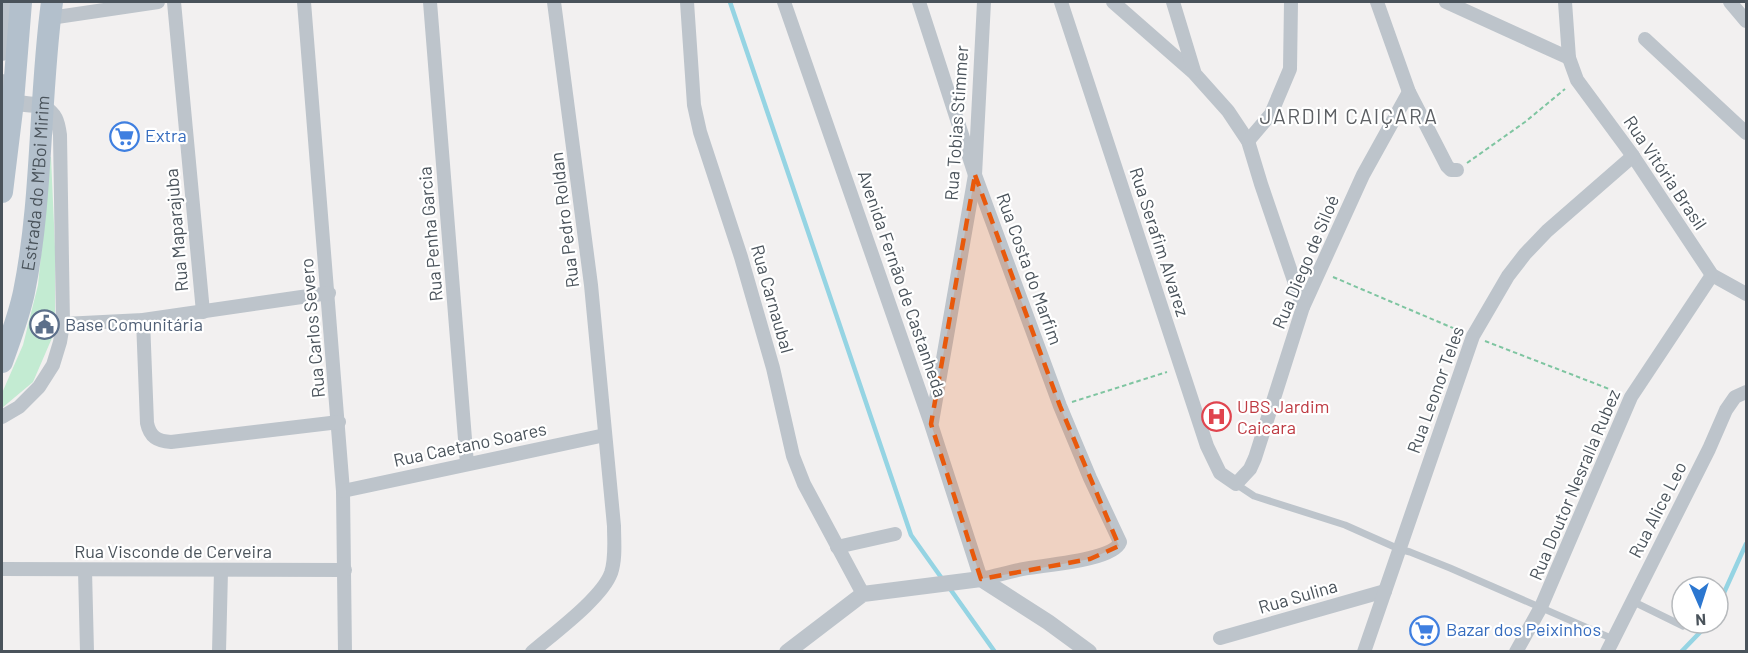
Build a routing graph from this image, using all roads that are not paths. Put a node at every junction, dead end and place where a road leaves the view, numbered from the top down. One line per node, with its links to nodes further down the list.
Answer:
1 (6, 2): 23 (street)
2 (21, 2): 28 (main road, Estrada do M'Boi Mirim)
3 (158, 2): 20 (street)
4 (174, 2): 40 (street, Rua Maparajuba)
5 (304, 2): 37 (street, Rua Carlos Severo)
6 (430, 2): 49 (street, Rua Penha Garcia)
7 (554, 2): 48 (street, Rua Pedro Roldan)
8 (687, 2): 53 (street, Rua Carnaubal)
9 (784, 2): 47 (street, Avenida Fernão de Castanheda)
10 (919, 2): 34 (street, Rua Costa do Marfim)
11 (984, 2): 34 (street, Rua Tobias Stimmer)
12 (1060, 2): 50 (street, Rua Serafim Alvarez)
13 (1113, 2): 25 (street)
14 (1173, 2): 25 (street)
15 (1291, 2): 31 (street)
16 (1377, 2): 27 (street)
17 (1446, 2): 24 (street)
18 (1566, 2): 24 (street, Rua Vitória Brasil)
19 (1730, 2): 21 (street)
20 (51, 10): 29 (main road, Estrada do M'Boi Mirim)
21 (1746, 21)
22 (1645, 39): 30 (street)
23 (2, 53)
24 (1569, 58): 32 (street, Rua Vitória Brasil)
25 (1194, 73): 31 (street)
26 (2, 82): 28 (street)
27 (1409, 92): 33 (street); 39 (street, Rua Diego de Siloé)
28 (13, 102): 29 (street); 35 (main road, Estrada do M'Boi Mirim)
29 (44, 106): 42 (street); 43 (main road, Estrada do M'Boi Mirim)
30 (1746, 133)
31 (1248, 141): 39 (street)
32 (1633, 156): 36 (street, Rua Vitória Brasil); 54 (street, Rua Leonor Teles)
33 (1457, 170)
34 (975, 175): 47 (street, Rua Tobias Stimmer); 59 (street, Rua Costa do Marfim)
35 (2, 192)
36 (1712, 275): 38 (street, Rua Vitória Brasil); 63 (street, Rua Doutor Nesralla Rubez)
37 (329, 293): 40 (street); 46 (street, Rua Carlos Severo)
38 (1746, 294)
39 (1303, 307): 50 (street, Rua Diego de Siloé)
40 (203, 312): 41 (street)
41 (143, 320): 42 (street); 46 (street)
42 (63, 324): 45 (street)
43 (2, 362)
44 (1746, 392): 62 (street, Rua Alice Leo)
45 (2, 417)
46 (339, 422): 51 (street, Rua Carlos Severo)
47 (932, 424): 59 (street, Avenida Fernão de Castanheda)
48 (605, 435): 49 (street, Rua Caetano Soares); 70 (street, Rua Pedro Roldan)
49 (468, 464): 51 (street, Rua Caetano Soares)
50 (1236, 484): 54 (lane)
51 (343, 492): 57 (street, Rua Carlos Severo)
52 (895, 534): 53 (street)
53 (837, 547): 61 (street, Rua Carnaubal)
54 (1399, 549): 60 (street, Rua Leonor Teles); 63 (lane)
55 (2, 569): 56 (street, Rua Visconde de Cerveira)
56 (85, 570): 58 (street, Rua Visconde de Cerveira); 67 (street)
57 (345, 570): 58 (street, Rua Visconde de Cerveira); 69 (street, Rua Carlos Severo)
58 (220, 571): 68 (street)
59 (981, 579): 61 (street); 72 (street)
60 (1385, 591): 65 (street, Rua Sulina); 73 (street, Rua Leonor Teles)
61 (863, 594): 71 (street)
62 (1632, 601): 64 (lane); 66 (street, Rua Alice Leo)
63 (1541, 607): 66 (lane); 74 (street, Rua Doutor Nesralla Rubez)
64 (1670, 620)
65 (1220, 638)
66 (1610, 645)
67 (87, 651)
68 (219, 651)
69 (345, 651)
70 (532, 651)
71 (787, 651)
72 (1089, 651)
73 (1364, 651)
74 (1516, 651)

